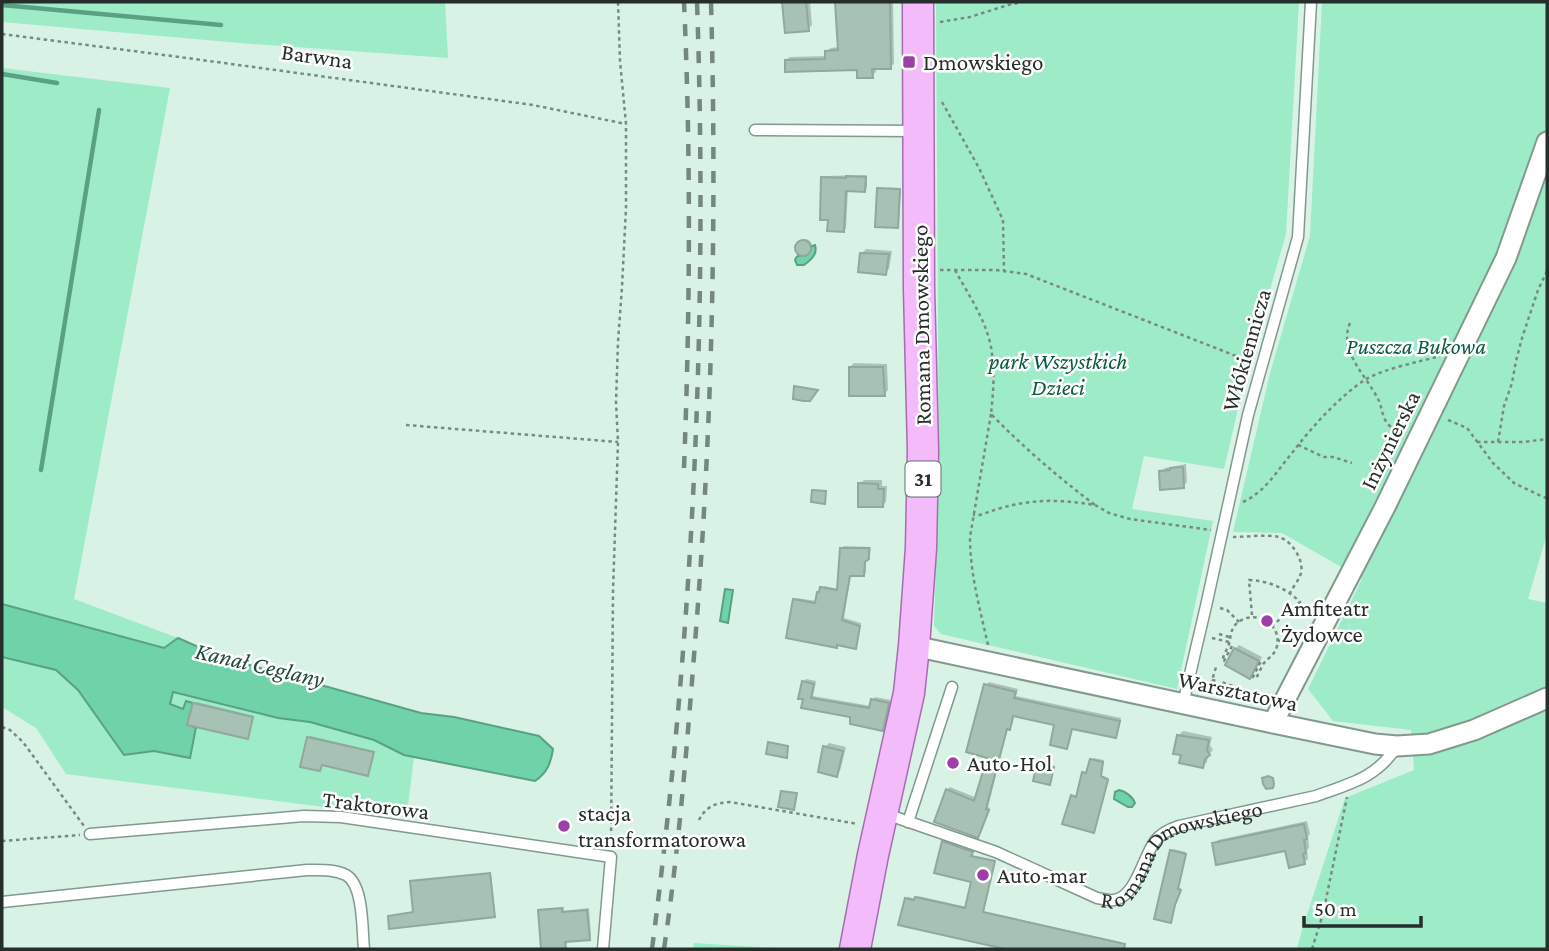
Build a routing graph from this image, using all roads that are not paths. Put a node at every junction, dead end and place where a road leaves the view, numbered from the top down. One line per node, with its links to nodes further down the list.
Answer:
1 (1311, 2): 9 (lane, Włókiennicza)
2 (924, 13): 4 (main road, Romana Dmowskiego / 31)
3 (755, 130): 4 (lane)
4 (919, 131): 6 (main road, Romana Dmowskiego / 31)
5 (1547, 142): 10 (street, Inżynierska)
6 (914, 646): 9 (street, Warsztatowa); 12 (main road, Romana Dmowskiego / 31)
7 (952, 687): 12 (lane)
8 (1547, 698): 11 (street, Warsztatowa)
9 (1183, 704): 10 (street, Warsztatowa)
10 (1273, 723): 11 (street, Warsztatowa)
11 (1397, 746): 12 (lane, Romana Dmowskiego)
12 (890, 821): 17 (main road, Romana Dmowskiego / 31)
13 (90, 834): 16 (lane, Traktorowa)
14 (2, 902): 15 (lane)
15 (364, 949)
16 (603, 949)
17 (855, 949)

